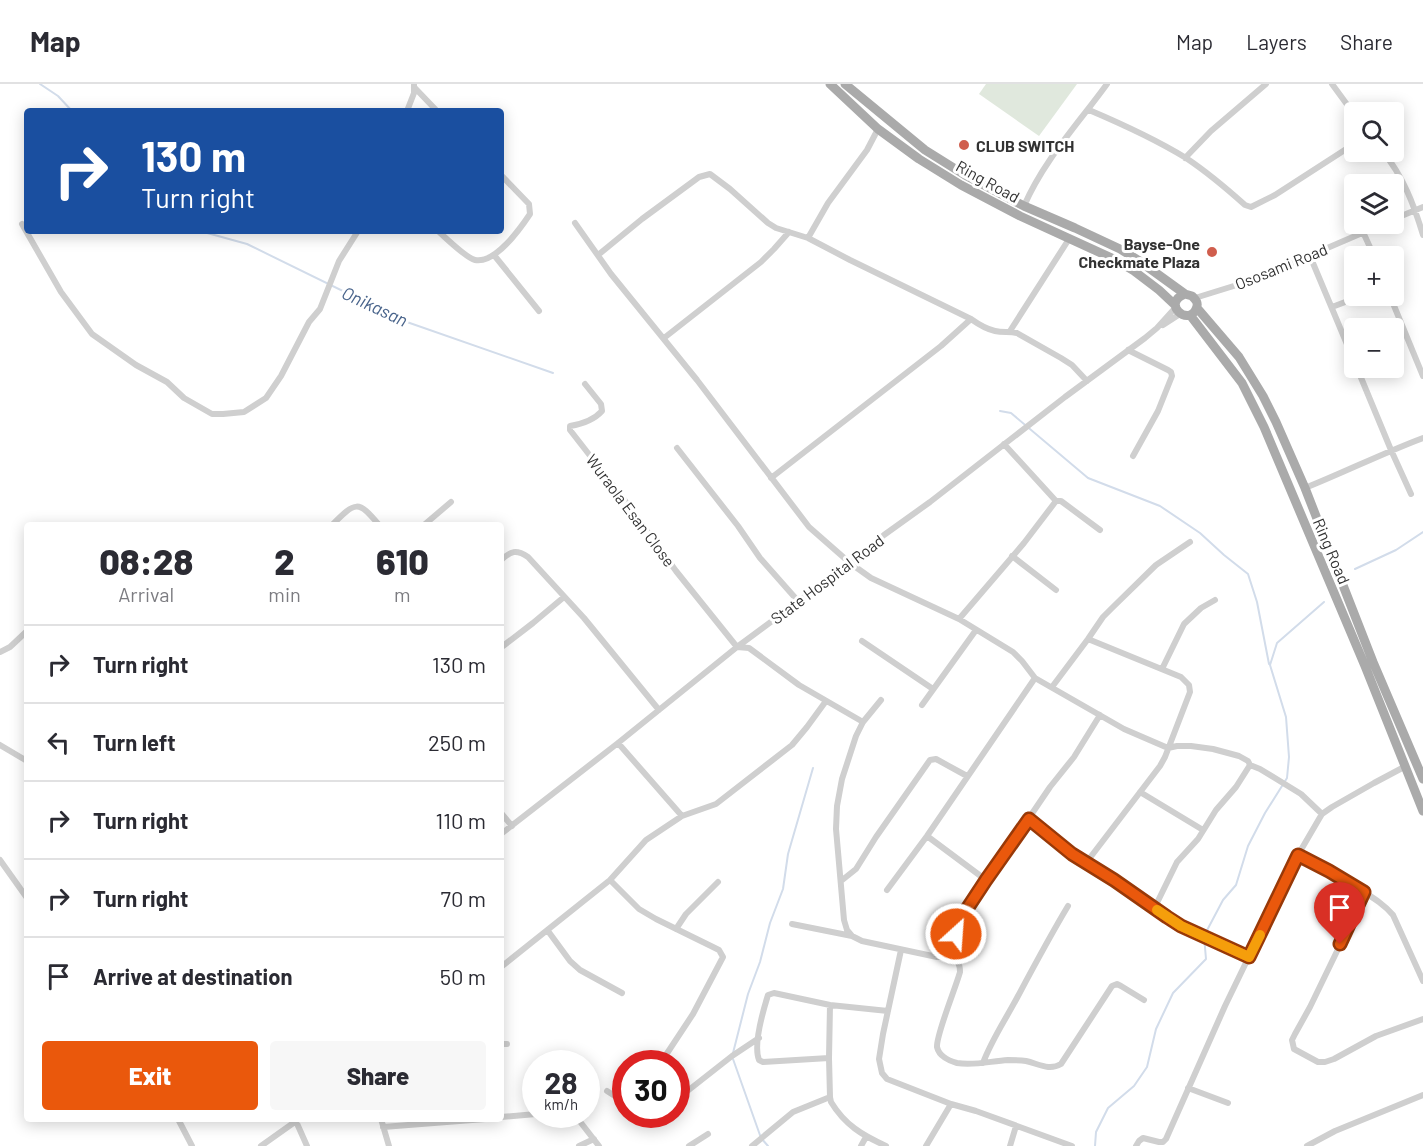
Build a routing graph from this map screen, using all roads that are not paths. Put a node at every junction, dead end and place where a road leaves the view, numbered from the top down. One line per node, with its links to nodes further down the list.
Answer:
1 (830, 84): 11 (main road, Ring Road)
2 (845, 84): 16 (main road, Ring Road)
3 (1107, 84): 10 (street)
4 (1266, 84): 13 (street)
5 (1332, 84): 7 (street)
6 (414, 86): 8 (street); 9 (street)
7 (1345, 102)
8 (407, 108)
9 (435, 108)
10 (1089, 110): 13 (street); 16 (street)
11 (878, 129): 29 (street); 30 (main road, Ring Road)
12 (1344, 150): 13 (street)
13 (1185, 158)
14 (1391, 162): 18 (street)
15 (504, 178): 31 (street)
16 (1024, 206): 34 (main road, Ring Road)
17 (1423, 207): 18 (street)
18 (1415, 210): 19 (street); 28 (street)
19 (1404, 215)
20 (575, 223): 32 (street)
21 (22, 224): 22 (street)
22 (24, 227)
23 (789, 232): 29 (street); 32 (street); 43 (street)
24 (28, 234): 25 (street)
25 (356, 234)
26 (442, 234): 31 (street)
27 (1357, 234): 33 (street, Ososami Road)
28 (1423, 235)
29 (808, 238): 40 (street)
30 (1069, 238): 37 (main road, Ring Road); 41 (street)
31 (494, 255): 39 (street)
32 (598, 255): 43 (street)
33 (1310, 256): 37 (street, Ososami Road); 38 (street)
34 (1185, 294): 37 (main road, Ring Road); 37 (main road)
35 (1344, 302): 38 (street)
36 (1394, 306): 45 (street)
37 (1187, 307): 44 (street, State Hospital Road); 55 (main road, Ring Road); 94 (main road, Ring Road)
38 (1332, 307): 42 (street)
39 (539, 311)
40 (971, 319): 41 (street); 54 (street)
41 (1010, 331): 47 (street)
42 (1344, 336)
43 (664, 338): 54 (street)
44 (1128, 350): 47 (street, State Hospital Road); 53 (street)
45 (1423, 376)
46 (1361, 378): 52 (street)
47 (1086, 381): 50 (street, State Hospital Road)
48 (585, 384): 77 (street, Wuraola Esan Close)
49 (1423, 438): 52 (street)
50 (1004, 444): 57 (street); 66 (street, State Hospital Road)
51 (677, 448): 70 (street)
52 (1391, 450): 55 (street); 56 (street)
53 (1133, 456)
54 (771, 478): 66 (street)
55 (1305, 488): 96 (main road, Ring Road)
56 (1411, 494)
57 (1056, 501): 62 (street); 64 (street)
58 (451, 502): 61 (street)
59 (335, 522): 60 (street)
60 (377, 522)
61 (428, 522)
62 (1100, 530)
63 (1190, 542): 74 (street)
64 (1012, 556): 67 (street); 71 (street)
65 (504, 558): 68 (street)
66 (850, 563): 70 (street, State Hospital Road); 71 (street)
67 (1056, 590)
68 (564, 597): 76 (street); 86 (street)
69 (1215, 600): 79 (street)
70 (798, 601): 77 (street, State Hospital Road)
71 (959, 619): 72 (street)
72 (976, 630): 80 (street); 82 (street)
73 (24, 633): 78 (street)
74 (1088, 639): 79 (street); 81 (street)
75 (862, 641): 82 (street)
76 (504, 645)
77 (737, 647): 84 (street); 86 (street, State Hospital Road)
78 (0, 652)
79 (1161, 669): 91 (street)
80 (1035, 678): 81 (street); 95 (street)
81 (1052, 687): 87 (street)
82 (933, 689): 85 (street)
83 (881, 700): 88 (street)
84 (826, 701): 88 (street); 100 (street)
85 (922, 705)
86 (659, 710): 89 (street, State Hospital Road)
87 (1100, 715): 91 (street); 102 (street)
88 (863, 722): 112 (street)
89 (618, 743): 100 (street); 103 (street, State Hospital Road)
90 (0, 745): 92 (street)
91 (1168, 748): 93 (street); 97 (street)
92 (24, 759)
93 (1251, 765): 99 (street); 104 (street)
94 (1406, 766): 98 (main road, Ring Road); 99 (street)
95 (967, 776): 106 (street); 112 (street)
96 (1423, 779)
97 (1140, 792): 104 (street); 109 (street)
98 (1423, 812)
99 (1322, 814): 107 (street)
100 (682, 816): 110 (street)
101 (504, 817): 103 (street)
102 (1029, 819): 109 (street); 111 (street)
103 (512, 826): 105 (street, State Hospital Road)
104 (1203, 830): 118 (street)
105 (504, 832)
106 (927, 836): 111 (street); 114 (street)
107 (1298, 855): 115 (street); 125 (street)
108 (0, 860): 116 (street)
109 (1086, 863): 118 (street)
110 (610, 880): 120 (street); 121 (street)
111 (986, 880): 124 (street)
112 (841, 881): 122 (street)
113 (718, 882): 120 (street)
114 (887, 890)
115 (1364, 892): 127 (street); 132 (street)
116 (24, 894)
117 (1068, 906): 136 (street)
118 (1154, 909): 125 (street)
119 (792, 924): 122 (street)
120 (676, 929): 134 (street)
121 (548, 931): 126 (street); 128 (street)
122 (852, 936): 123 (street)
123 (901, 950): 124 (street); 131 (street)
124 (949, 954): 136 (street)
125 (1249, 957): 137 (street)
126 (504, 965)
127 (1423, 981)
128 (622, 993)
129 (1144, 1000): 136 (street)
130 (830, 1005): 131 (street); 133 (street); 135 (street)
131 (888, 1011): 144 (street)
132 (1423, 1019)
133 (759, 1038): 135 (street); 138 (street)
134 (669, 1050)
135 (829, 1059): 142 (street)
136 (983, 1063)
137 (1188, 1088): 143 (street); 171 (street)
138 (690, 1089)
139 (607, 1091): 140 (street)
140 (612, 1094)
141 (1423, 1095): 172 (street)
142 (830, 1097): 156 (street); 165 (street)
143 (1228, 1103)
144 (951, 1104): 152 (street); 168 (street)
145 (522, 1115): 146 (street)
146 (504, 1117)
147 (180, 1122): 158 (street)
148 (293, 1122): 159 (street)
149 (298, 1122): 160 (street)
150 (382, 1122): 153 (street)
151 (447, 1122): 153 (street)
152 (1016, 1126): 169 (street); 170 (street)
153 (383, 1127): 161 (street)
154 (584, 1128): 157 (street)
155 (708, 1134): 164 (street)
156 (866, 1137): 166 (street); 167 (street)
157 (594, 1139): 162 (street); 163 (street)
158 (192, 1146)
159 (261, 1146)
160 (307, 1146)
161 (388, 1146)
162 (579, 1146)
163 (599, 1146)
164 (689, 1146)
165 (752, 1146)
166 (861, 1146)
167 (886, 1146)
168 (926, 1146)
169 (1010, 1146)
170 (1072, 1146)
171 (1136, 1146)
172 (1307, 1146)

